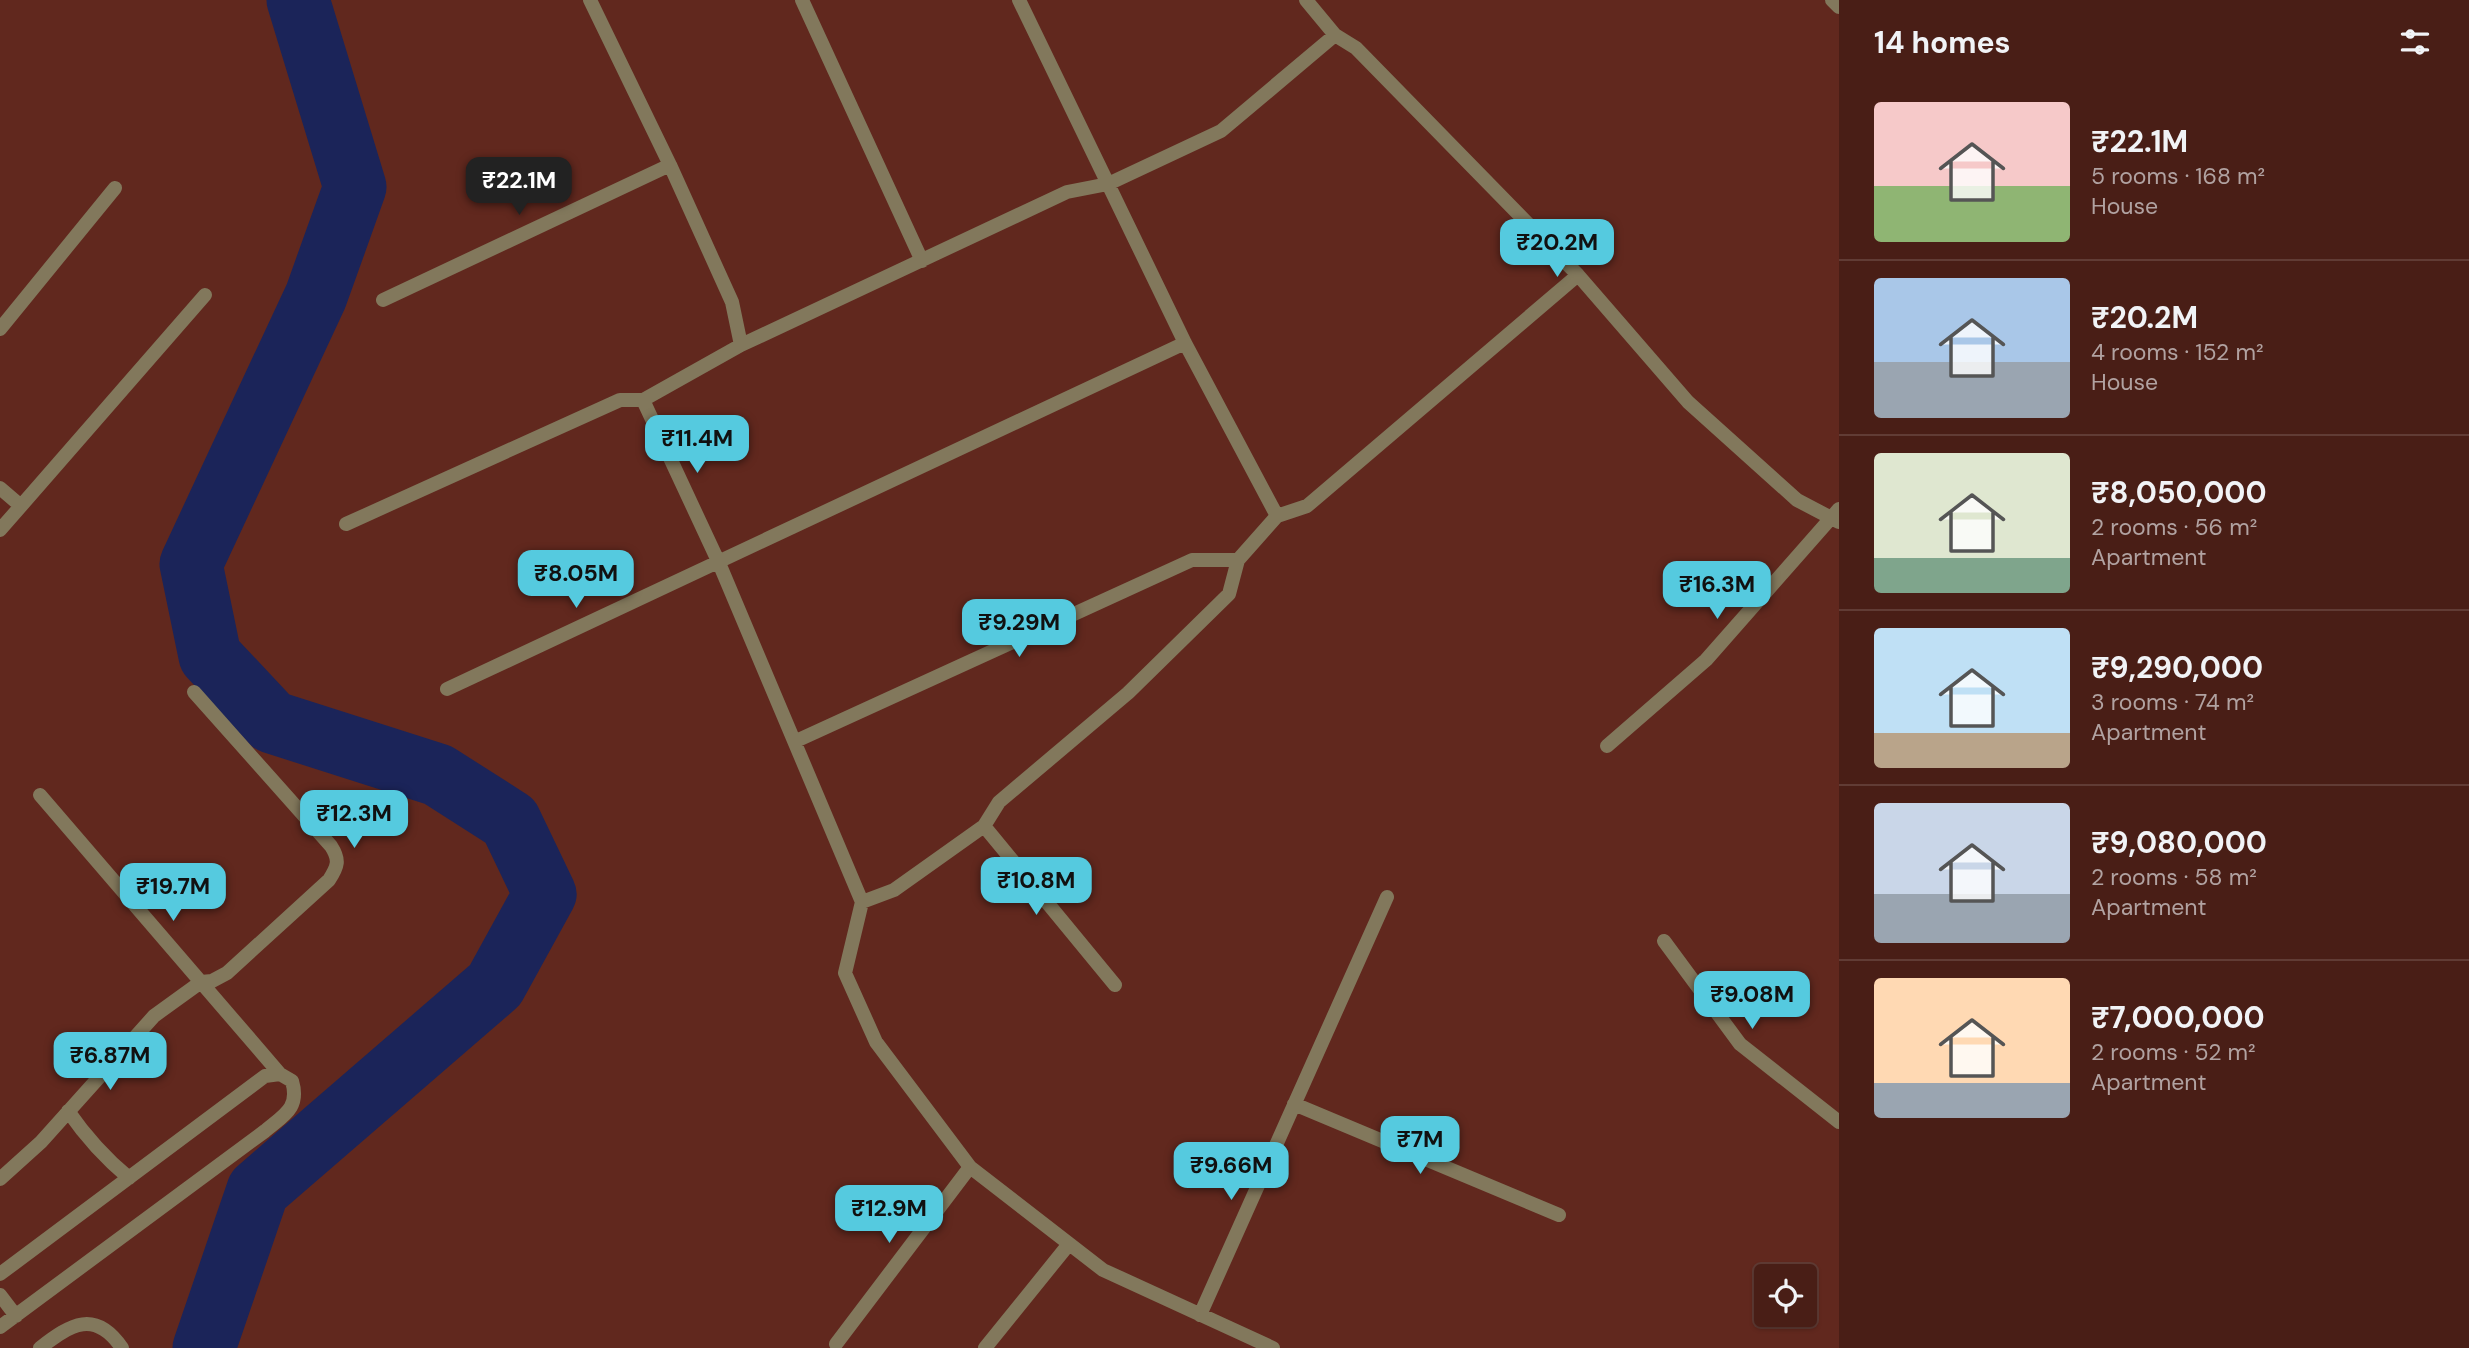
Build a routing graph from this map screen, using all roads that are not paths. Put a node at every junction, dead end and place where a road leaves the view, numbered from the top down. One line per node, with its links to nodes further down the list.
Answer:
1 (590, 0): 8 (street)
2 (802, 0): 11 (street)
3 (1019, 0): 9 (street)
4 (1306, 0): 7 (street)
5 (1832, 0): 6 (street)
6 (1839, 8)
7 (1335, 36): 9 (street); 12 (street)
8 (670, 165): 14 (street); 17 (street)
9 (1108, 184): 11 (street); 16 (street)
10 (115, 188): 15 (street)
11 (922, 261): 17 (street)
12 (1578, 275): 21 (street); 22 (street)
13 (205, 295): 20 (street)
14 (383, 300)
15 (0, 329)
16 (1185, 343): 21 (street); 26 (street)
17 (741, 345): 18 (street)
18 (643, 400): 23 (street); 26 (street)
19 (0, 488): 20 (street)
20 (21, 506): 24 (street)
21 (1277, 516): 25 (street)
22 (1836, 516): 30 (street)
23 (346, 524)
24 (0, 530)
25 (1238, 560): 29 (street); 32 (street)
26 (719, 564): 27 (street); 29 (street)
27 (447, 689)
28 (194, 692): 36 (street)
29 (796, 741): 34 (street)
30 (1607, 746)
31 (40, 795): 36 (street)
32 (985, 826): 34 (street); 37 (street)
33 (1387, 897): 39 (street)
34 (862, 902): 42 (street)
35 (1664, 941): 41 (street)
36 (201, 982): 38 (street); 40 (street)
37 (1115, 985)
38 (280, 1074): 43 (street); 50 (street)
39 (1294, 1104): 45 (street); 49 (street)
40 (68, 1111): 43 (street); 44 (street)
41 (1839, 1122)
42 (970, 1167): 46 (street); 52 (street)
43 (129, 1178): 47 (street)
44 (0, 1179)
45 (1559, 1215)
46 (1069, 1244): 49 (street); 55 (street)
47 (0, 1274)
48 (0, 1295): 50 (street)
49 (1200, 1315): 56 (street)
50 (16, 1316): 51 (street)
51 (0, 1327)
52 (836, 1344)
53 (40, 1348): 54 (street)
54 (122, 1348)
55 (985, 1348)
56 (1273, 1348)

